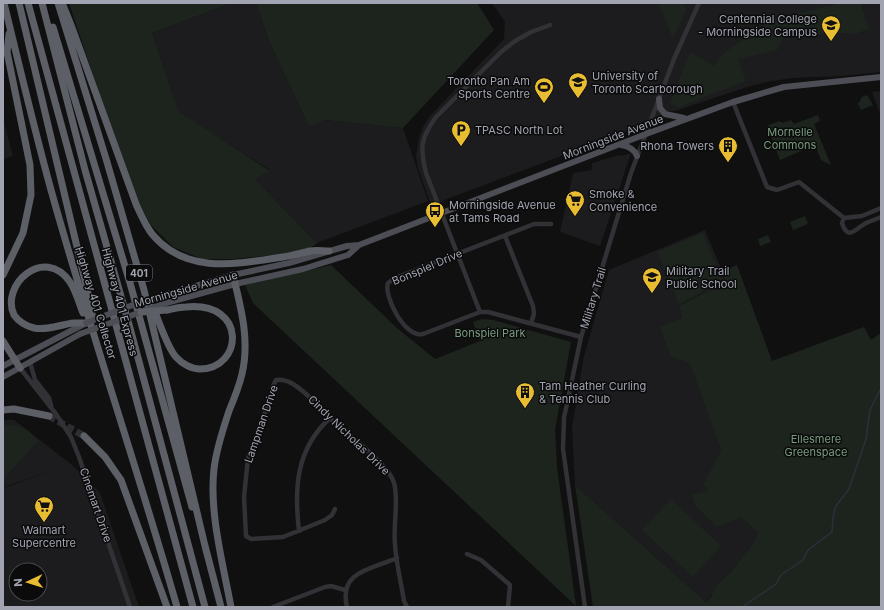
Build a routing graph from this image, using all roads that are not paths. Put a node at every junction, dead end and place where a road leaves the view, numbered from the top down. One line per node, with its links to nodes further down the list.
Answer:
1 (4, 3): 10 (highway, Highway 401 Collector)
2 (19, 3): 35 (highway)
3 (28, 3): 59 (highway, Highway 401 Express)
4 (42, 3): 60 (highway, Highway 401 Express / 401)
5 (46, 3): 52 (highway)
6 (58, 3): 30 (highway, 401)
7 (62, 3): 25 (highway)
8 (699, 3): 12 (street, Military Trail)
9 (550, 25): 19 (street)
10 (10, 28): 27 (highway); 35 (highway, Highway 401 Collector)
11 (881, 77): 13 (main road, Morningside Avenue)
12 (659, 100): 14 (main road); 15 (street, Military Trail)
13 (733, 102): 14 (main road, Morningside Avenue); 21 (street)
14 (688, 118): 15 (main road, Morningside Avenue)
15 (646, 134): 16 (main road, Morningside Avenue); 17 (street, Military Trail)
16 (621, 145): 17 (main road); 19 (main road, Morningside Avenue)
17 (637, 156): 37 (street, Military Trail)
18 (881, 208): 21 (street)
19 (442, 214): 24 (main road, Morningside Avenue); 26 (street)
20 (881, 217): 21 (street)
21 (844, 218)
22 (552, 224): 23 (street, Bonspiel Drive)
23 (505, 236): 26 (street, Bonspiel Drive); 34 (street)
24 (359, 245): 25 (main road, Morningside Avenue); 29 (main road, Morningside Avenue)
25 (329, 251): 28 (main road, Morningside Avenue)
26 (458, 254): 33 (street); 33 (street, Bonspiel Drive)
27 (3, 275)
28 (233, 275): 29 (highway); 35 (main road, Morningside Avenue, bridge)
29 (235, 284): 31 (main road, Morningside Avenue); 62 (highway)
30 (144, 290): 31 (highway); 52 (highway, 401)
31 (166, 307): 32 (highway, bridge)
32 (141, 312): 40 (main road, Morningside Avenue, bridge)
33 (480, 312): 34 (street, Bonspiel Drive)
34 (531, 323): 37 (street, Bonspiel Drive)
35 (89, 324): 36 (highway); 36 (highway); 58 (highway, Highway 401 Collector)
36 (76, 325): 39 (main road)
37 (581, 338): 67 (street, Military Trail)
38 (3, 341): 39 (highway)
39 (15, 359): 41 (main road); 42 (highway)
40 (30, 362): 42 (main road, Morningside Avenue); 45 (street, Cinemart Drive)
41 (3, 366)
42 (20, 368): 43 (main road, Morningside Avenue); 45 (street, Cinemart Drive)
43 (3, 377)
44 (276, 380): 48 (street, Cindy Nicholas Drive); 51 (street, Lampman Drive)
45 (51, 407): 56 (street, Cinemart Drive)
46 (3, 410): 47 (highway)
47 (49, 416)
48 (330, 418): 51 (street); 54 (street, Cindy Nicholas Drive)
49 (84, 436): 57 (highway)
50 (335, 509): 51 (street, Lampman Drive)
51 (299, 531)
52 (206, 546): 61 (highway, 401)
53 (468, 554): 66 (street)
54 (397, 558): 55 (street); 65 (street, Cindy Nicholas Drive)
55 (345, 590): 63 (street); 64 (street)
56 (130, 607)
57 (167, 607)
58 (177, 607)
59 (193, 607)
60 (205, 607)
61 (221, 607)
62 (231, 607)
63 (273, 607)
64 (347, 607)
65 (407, 607)
66 (508, 607)
67 (585, 607)

